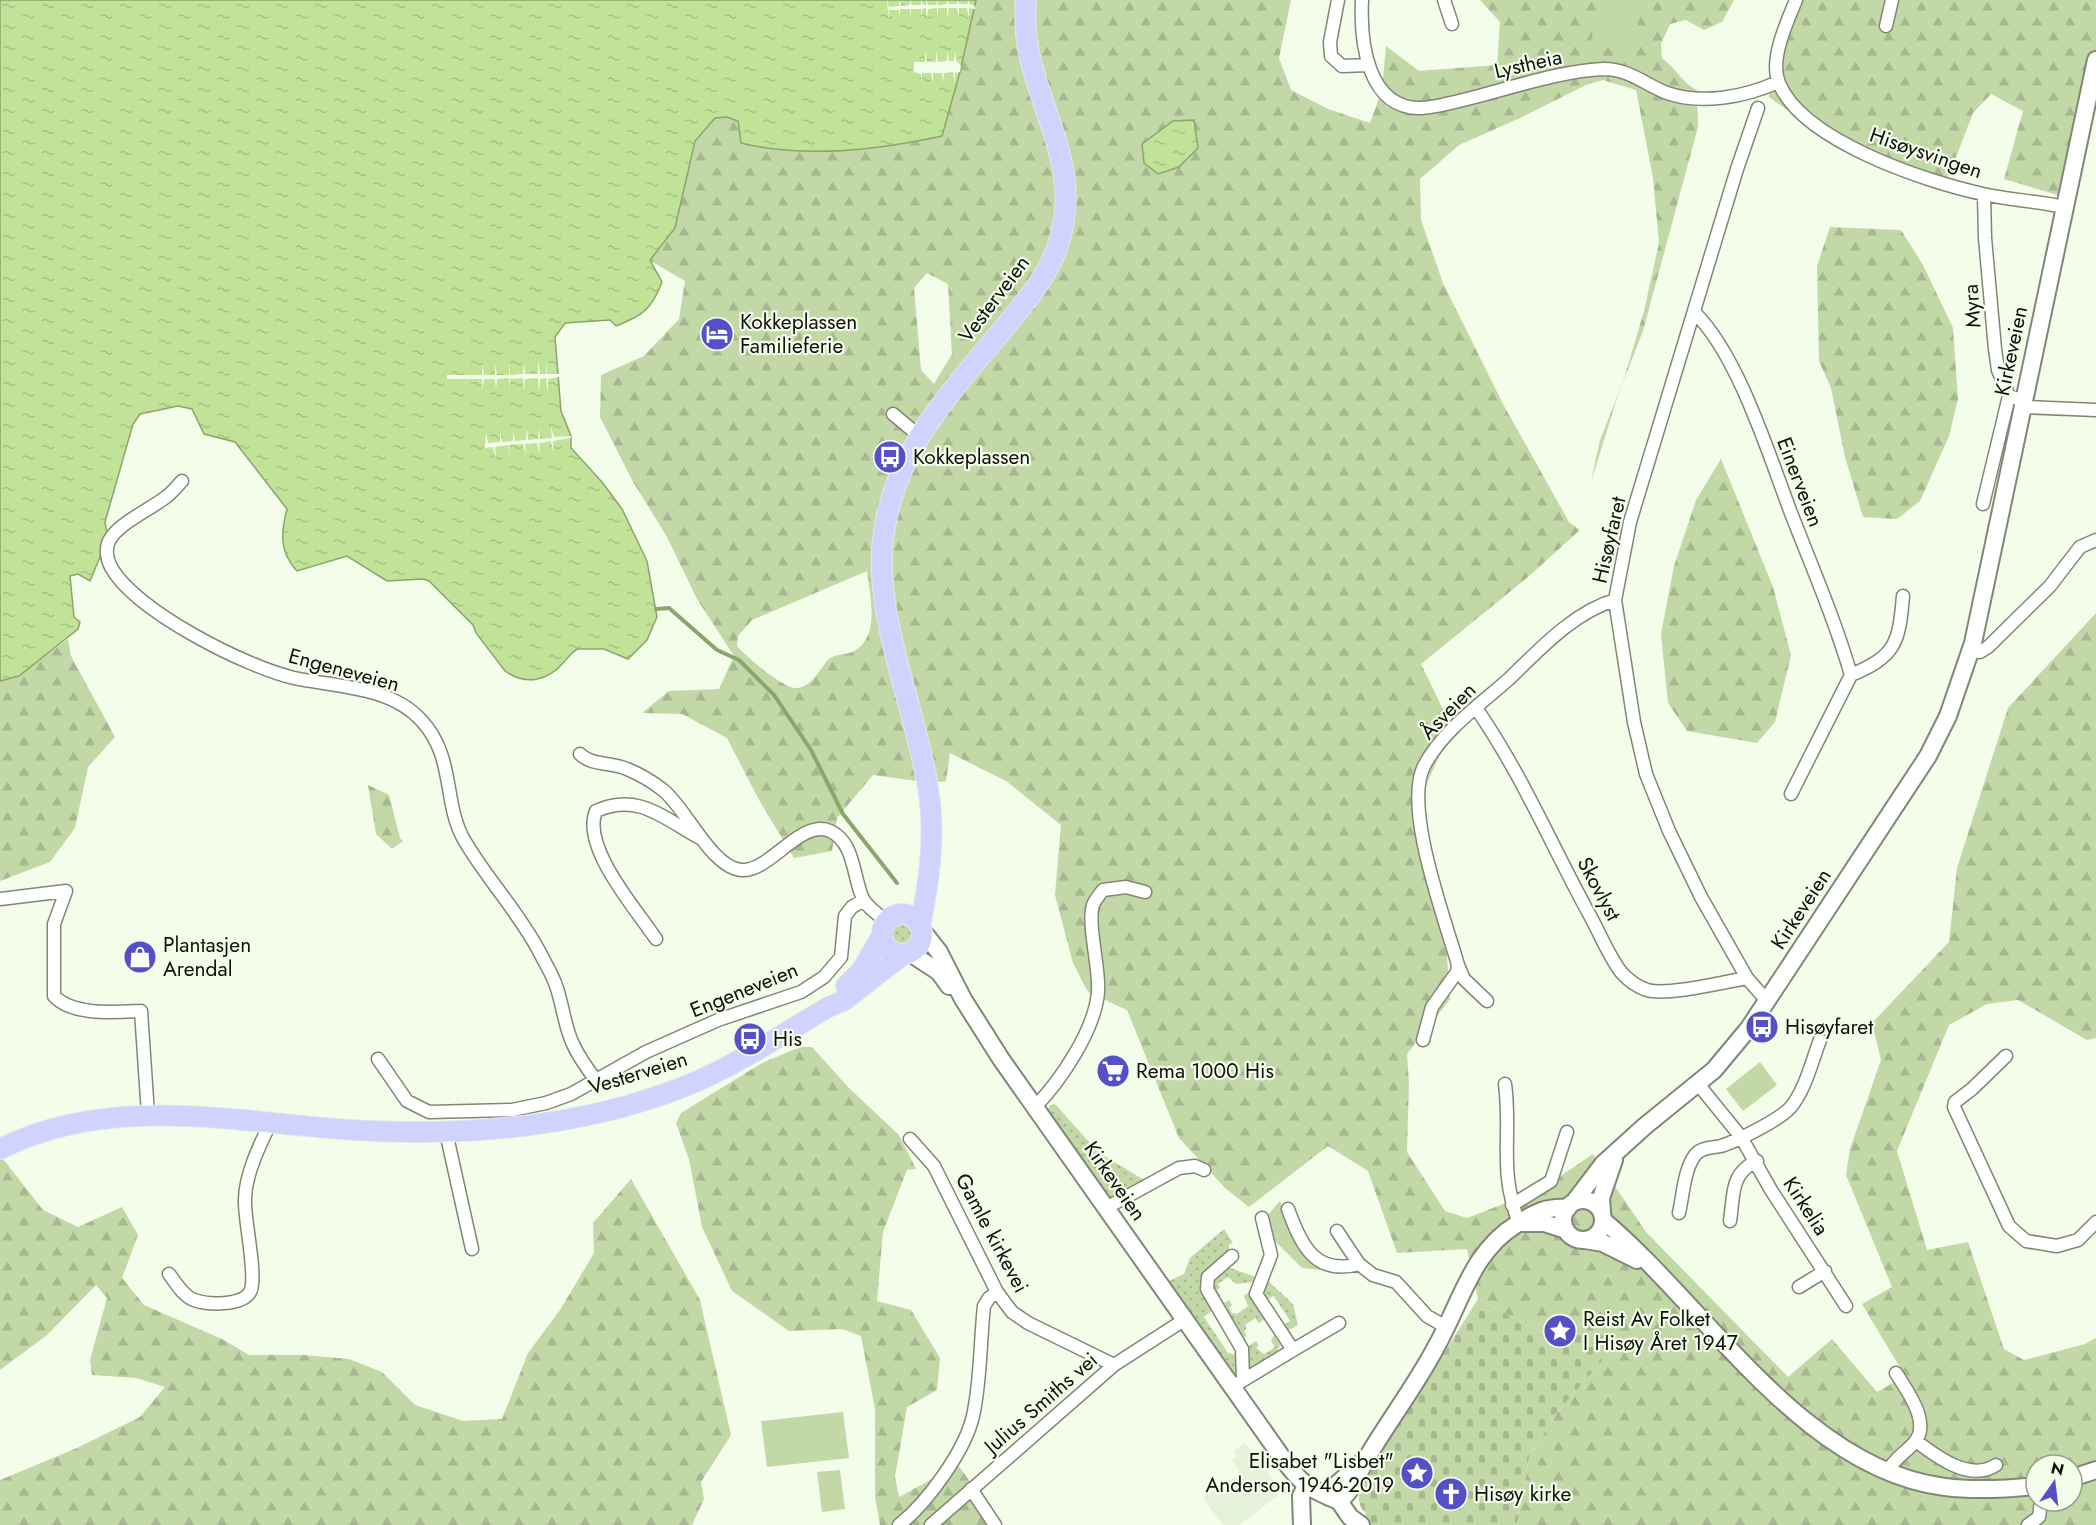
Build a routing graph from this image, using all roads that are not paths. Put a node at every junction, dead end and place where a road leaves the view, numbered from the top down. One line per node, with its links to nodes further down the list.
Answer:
1 (1026, 0): 19 (main road, Vesterveien)
2 (1338, 0): 10 (street)
3 (1362, 0): 10 (street, Lystheia)
4 (1444, 0): 7 (street)
5 (1796, 0): 11 (street)
6 (1892, 0): 8 (street)
7 (1452, 24)
8 (1886, 26)
9 (2096, 60): 14 (main road, Kirkeveien)
10 (1369, 65): 11 (street, Lystheia)
11 (1778, 82): 13 (street, Hisøysvingen)
12 (1758, 108): 15 (street, Hisøyfaret)
13 (1984, 195): 14 (street, Hisøysvingen); 16 (street, Myra)
14 (2064, 207): 16 (main road, Kirkeveien)
15 (1695, 313): 24 (street, Hisøyfaret); 26 (street, Einerveien)
16 (2019, 401): 17 (street); 21 (street); 25 (main road, Kirkeveien)
17 (2096, 410)
18 (893, 414): 19 (street)
19 (918, 435): 31 (main road, Vesterveien)
20 (182, 481): 49 (street, Engeneveien)
21 (1983, 504)
22 (2093, 541): 25 (street)
23 (1903, 596): 26 (street)
24 (1615, 600): 27 (street, Åsveien); 40 (street, Hisøyfaret)
25 (1971, 651): 43 (main road, Kirkeveien)
26 (1851, 675): 29 (street)
27 (1476, 708): 39 (street, Åsveien); 40 (street, Skovlyst)
28 (580, 754): 30 (street)
29 (1791, 794)
30 (706, 842): 34 (street); 37 (street)
31 (927, 872): 35 (main road, Vesterveien); 36 (main road, Vesterveien)
32 (1145, 892): 52 (street)
33 (0, 899): 53 (street)
34 (864, 900): 35 (street); 49 (street, Engeneveien)
35 (887, 924): 36 (main road); 38 (main road); 44 (main road, Vesterveien)
36 (921, 928): 38 (main road); 41 (main road, Kirkeveien)
37 (656, 939)
38 (906, 954): 41 (main road, Kirkeveien); 44 (main road, Vesterveien)
39 (1458, 965): 42 (street, Åsveien); 45 (street)
40 (1747, 978): 43 (street, Hisøyfaret)
41 (963, 999): 52 (main road, Kirkeveien)
42 (1487, 1001)
43 (1767, 1001): 51 (main road, Kirkeveien)
44 (826, 1008): 55 (main road, Vesterveien)
45 (1423, 1040)
46 (1820, 1040): 57 (street)
47 (2006, 1056): 71 (street)
48 (378, 1059): 49 (street, Engeneveien)
49 (595, 1079)
50 (1505, 1084): 63 (street)
51 (1698, 1084): 57 (street, Kirkelia); 60 (main road, Kirkeveien)
52 (1035, 1107): 65 (main road, Kirkeveien)
53 (148, 1114): 54 (main road, Vesterveien); 59 (main road, Vesterveien)
54 (271, 1122): 55 (main road, Vesterveien); 80 (street)
55 (446, 1132): 76 (street)
56 (1567, 1132): 63 (street)
57 (1741, 1137): 61 (street, Kirkelia); 67 (street)
58 (910, 1139): 83 (street, Gamle kirkevei)
59 (0, 1149)
60 (1616, 1153): 64 (main road, Kirkeveien); 68 (main road, Kirkeveien)
61 (1757, 1161): 70 (street); 79 (street, Kirkelia)
62 (1204, 1170): 65 (street)
63 (1512, 1205): 72 (street)
64 (1571, 1205): 68 (main road); 72 (main road); 73 (main road)
65 (1106, 1208): 85 (main road, Kirkeveien)
66 (1288, 1209): 78 (street)
67 (1679, 1213)
68 (1603, 1216): 75 (main road); 81 (main road)
69 (1262, 1218): 88 (street)
70 (1730, 1221)
71 (2096, 1222)
72 (1519, 1223): 73 (main road); 87 (main road)
73 (1566, 1230): 75 (main road)
74 (1337, 1231): 78 (street)
75 (1585, 1240): 81 (main road)
76 (472, 1249)
77 (1232, 1256): 91 (street)
78 (1359, 1264): 87 (street)
79 (1825, 1271): 82 (street); 84 (street, Kirkelia)
80 (169, 1274)
81 (1665, 1279): 94 (main road)
82 (1799, 1287)
83 (997, 1292): 89 (street, Gamle kirkevei); 100 (street)
84 (1846, 1306)
85 (1184, 1320): 89 (street, Julius Smiths vei); 91 (main road, Kirkeveien)
86 (1339, 1323): 88 (street)
87 (1446, 1327): 98 (main road)
88 (1293, 1350): 91 (street)
89 (1114, 1365): 97 (street, Julius Smiths vei)
90 (1896, 1373): 92 (street)
91 (1238, 1383): 95 (main road, Kirkeveien)
92 (1916, 1441): 93 (street); 94 (street)
93 (1996, 1465)
94 (1888, 1471): 96 (main road)
95 (1306, 1486): 98 (main road, Kirkeveien); 103 (main road)
96 (2024, 1487)
97 (971, 1489): 101 (street, Julius Smiths vei); 102 (street)
98 (1334, 1499): 104 (main road)
99 (2040, 1513): 105 (street)
100 (899, 1525)
101 (931, 1525)
102 (995, 1525)
103 (1302, 1525)
104 (1361, 1525)
105 (2028, 1525)

